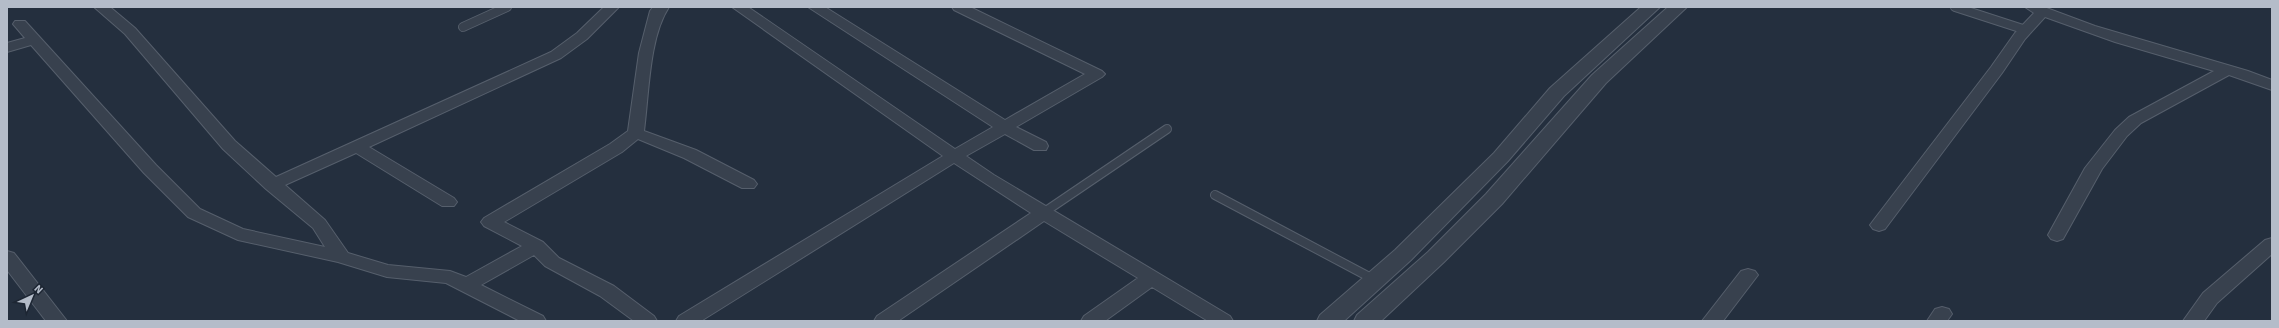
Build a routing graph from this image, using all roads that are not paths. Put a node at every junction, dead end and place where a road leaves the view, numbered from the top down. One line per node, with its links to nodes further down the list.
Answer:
1 (101, 7): 28 (street)
2 (507, 7): 13 (lane)
3 (612, 7): 24 (street)
4 (662, 7): 23 (street)
5 (739, 7): 26 (street)
6 (816, 7): 21 (street)
7 (959, 7): 21 (street)
8 (1651, 7): 17 (street)
9 (1678, 7): 18 (street)
10 (1955, 7): 14 (lane)
11 (2037, 9): 14 (street); 19 (street)
12 (20, 24): 15 (street)
13 (463, 27)
14 (2026, 30): 32 (street)
15 (34, 40): 16 (street); 37 (street)
16 (7, 48)
17 (1603, 49): 18 (street); 40 (street)
18 (1624, 56): 50 (street)
19 (2227, 70): 20 (street); 33 (street)
20 (2272, 86)
21 (1006, 128): 25 (street); 26 (street)
22 (1167, 129): 31 (lane)
23 (636, 133): 27 (street); 35 (street)
24 (356, 146): 28 (street); 30 (street)
25 (1040, 146)
26 (954, 156): 31 (street); 45 (street)
27 (748, 184)
28 (272, 185): 37 (street)
29 (1215, 195): 40 (lane)
30 (448, 202)
31 (1043, 213): 39 (street); 46 (street)
32 (1879, 225)
33 (2057, 235)
34 (2272, 244): 52 (street)
35 (536, 246): 41 (street); 44 (street)
36 (7, 257): 42 (street)
37 (340, 257): 41 (street)
38 (1748, 275): 51 (street)
39 (1152, 277): 47 (street); 48 (street)
40 (1375, 280): 49 (street)
41 (466, 285): 43 (street)
42 (57, 321)
43 (536, 321)
44 (647, 321)
45 (686, 321)
46 (884, 321)
47 (1090, 321)
48 (1223, 321)
49 (1328, 321)
50 (1366, 321)
51 (1712, 321)
52 (2193, 321)

